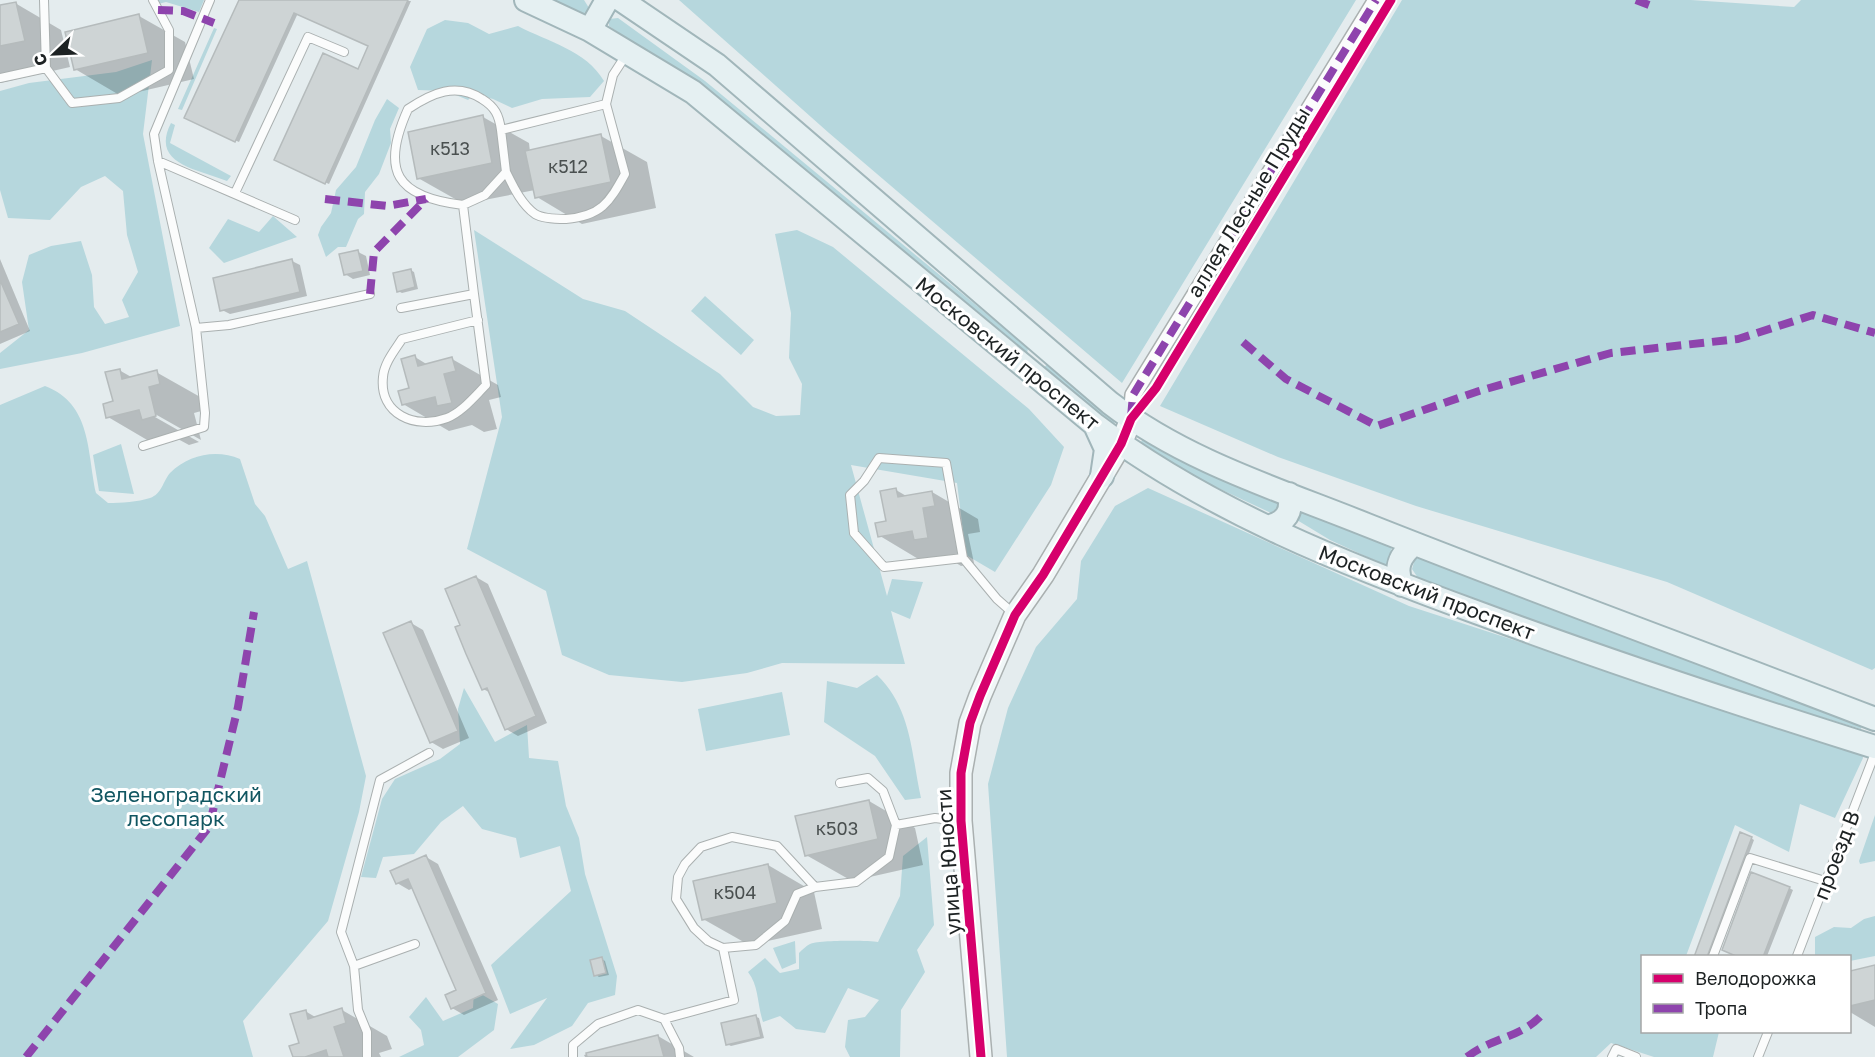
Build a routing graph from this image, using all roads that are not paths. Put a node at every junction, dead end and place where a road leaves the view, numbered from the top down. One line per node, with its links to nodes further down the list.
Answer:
1 (44, 0): 11 (lane)
2 (153, 0): 11 (lane)
3 (210, 0): 15 (lane)
4 (526, 0): 8 (main road, Московский проспект)
5 (607, 0): 8 (main road)
6 (621, 0): 25 (main road, Московский проспект)
7 (1376, 0): 27 (street, аллея Лесные Пруды)
8 (590, 30): 9 (main road, Московский проспект)
9 (628, 51): 13 (lane); 26 (main road, Московский проспект)
10 (344, 52): 17 (lane)
11 (46, 68): 12 (lane)
12 (0, 78)
13 (606, 104): 14 (lane); 16 (lane)
14 (501, 130): 16 (lane); 18 (lane)
15 (158, 161): 17 (lane); 24 (lane)
16 (506, 172): 18 (lane)
17 (235, 193): 19 (lane)
18 (463, 205): 21 (lane)
19 (295, 220)
20 (370, 294): 24 (lane)
21 (474, 294): 22 (lane); 23 (lane)
22 (401, 308)
23 (478, 320): 23 (lane)
24 (195, 328): 30 (lane)
25 (1045, 348): 26 (main road); 27 (main road, Московский проспект)
26 (1027, 369): 28 (main road, Московский проспект)
27 (1131, 419): 29 (street, улица Юности); 33 (main road, Московский проспект)
28 (1094, 424): 29 (main road, Московский проспект); 32 (main road)
29 (1121, 444): 31 (main road, Московский проспект); 32 (street, улица Юности)
30 (143, 446)
31 (1150, 463): 32 (street); 34 (main road, Московский проспект)
32 (1102, 476): 38 (street, улица Юности)
33 (1289, 494): 34 (main road); 35 (main road, Московский проспект)
34 (1268, 527): 37 (main road, Московский проспект)
35 (1414, 544): 37 (main road); 39 (main road, Московский проспект)
36 (963, 558): 36 (lane); 38 (lane)
37 (1402, 585): 40 (main road, Московский проспект)
38 (1015, 615): 44 (street, улица Юности)
39 (1875, 719)
40 (1875, 747)
41 (429, 753): 52 (lane)
42 (1875, 753): 46 (lane, проезд B)
43 (840, 783): 45 (lane)
44 (961, 821): 45 (lane); 58 (street, улица Юности)
45 (896, 825): 47 (lane)
46 (1825, 881): 50 (lane); 51 (lane, проезд B)
47 (815, 887): 49 (lane); 49 (lane)
48 (415, 944): 52 (lane)
49 (723, 948): 53 (lane)
50 (1714, 955)
51 (1798, 955)
52 (354, 966): 55 (lane)
53 (664, 1019): 56 (lane); 57 (lane)
54 (1768, 1033): 61 (lane)
55 (367, 1057)
56 (573, 1057)
57 (680, 1057)
58 (981, 1057)
59 (1612, 1057): 60 (lane)
60 (1636, 1057)
61 (1758, 1057)

